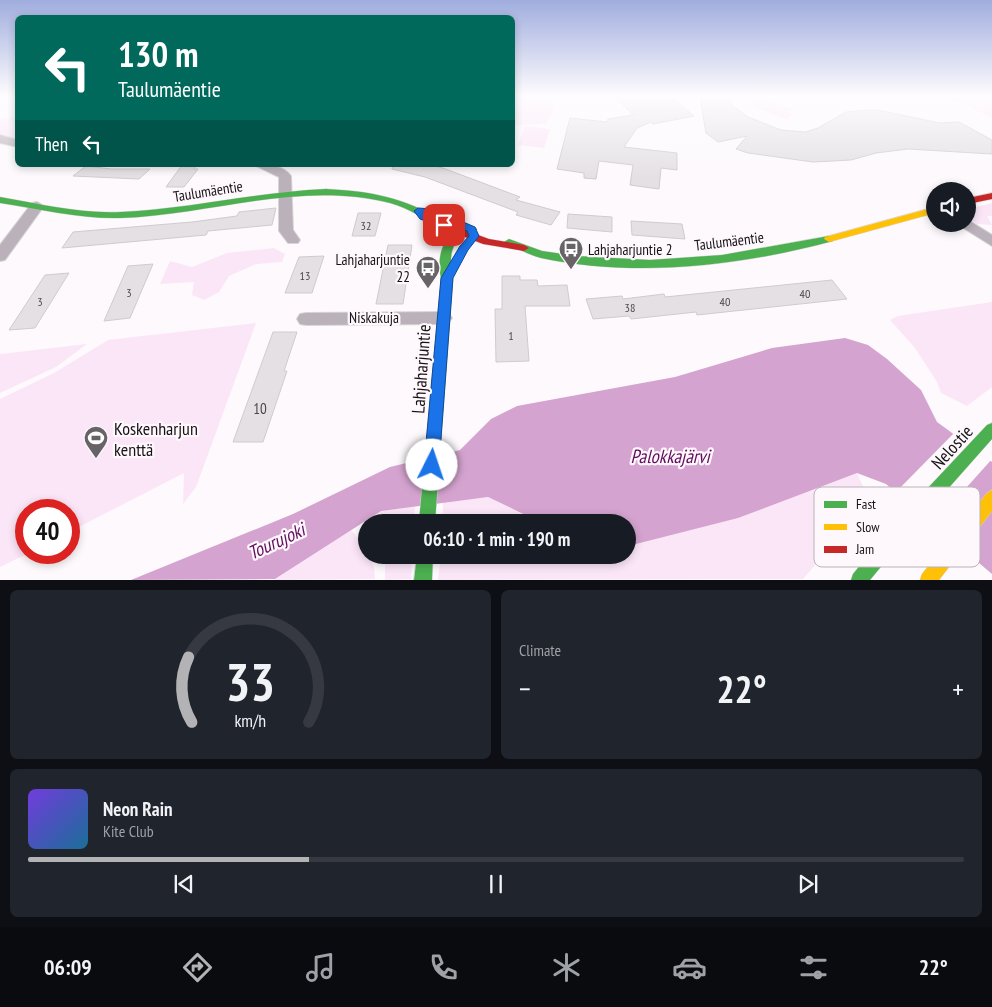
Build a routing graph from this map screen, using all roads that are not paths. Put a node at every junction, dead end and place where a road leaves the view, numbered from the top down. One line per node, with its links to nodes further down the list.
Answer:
1 (0, 139): 2 (street)
2 (15, 143)
3 (266, 167): 4 (street)
4 (285, 194): 8 (main road, Taulumäentie); 9 (main road, Taulumäentie); 14 (street)
5 (992, 196): 6 (main road)
6 (976, 199)
7 (0, 200): 8 (main road, Taulumäentie)
8 (37, 206): 17 (street)
9 (418, 211): 11 (main road, Taulumäentie); 13 (main road, Taulumäentie)
10 (926, 213): 13 (main road, Taulumäentie)
11 (459, 231): 13 (main road, Taulumäentie); 19 (main road, Lahjaharjuntie)
12 (976, 231): 15 (street)
13 (473, 233): 16 (main road)
14 (294, 240)
15 (992, 241)
16 (464, 248)
17 (0, 256)
18 (457, 260): 19 (main road, Lahjaharjuntie)
19 (447, 278): 20 (main road, Lahjaharjuntie)
20 (443, 318): 21 (street, Niskakuja); 26 (main road, Lahjaharjuntie)
21 (306, 319)
22 (991, 430): 23 (main road, Nelostie)
23 (939, 487)
24 (992, 498): 25 (main road)
25 (980, 513)
26 (428, 514)
27 (424, 564): 30 (main road)
28 (870, 567): 31 (main road, Nelostie)
29 (937, 567): 32 (main road)
30 (423, 580)
31 (859, 580)
32 (928, 580)

